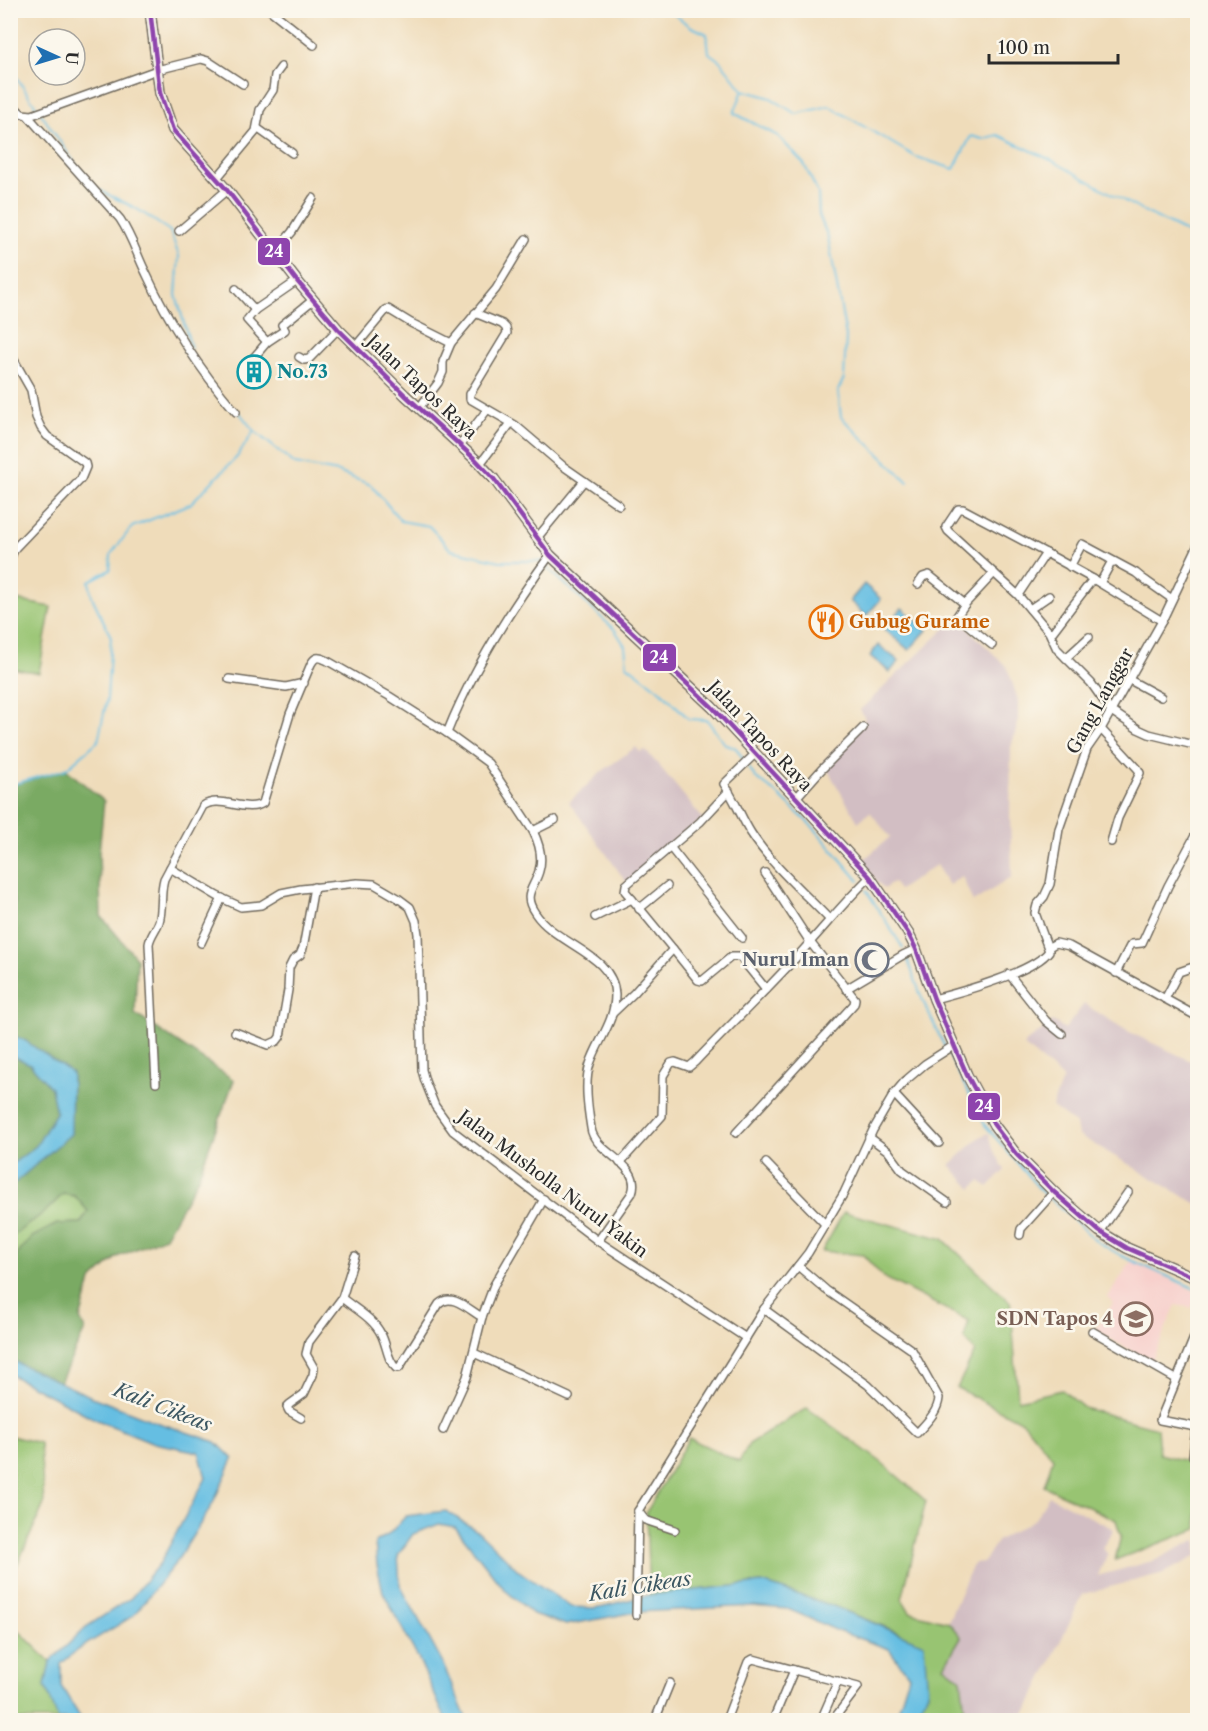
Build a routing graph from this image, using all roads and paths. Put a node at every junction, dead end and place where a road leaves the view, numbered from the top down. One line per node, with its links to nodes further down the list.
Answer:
1 (150, 10): 5 (main road, Jalan Tapos Raya)
2 (270, 10): 3 (street)
3 (314, 45)
4 (281, 67): 9 (street)
5 (157, 70): 6 (street); 8 (street); 11 (main road, Jalan Tapos Raya)
6 (243, 84)
7 (10, 103): 8 (street)
8 (30, 115): 31 (street)
9 (257, 128): 10 (street); 11 (street)
10 (292, 153)
11 (217, 178): 12 (main road, Jalan Tapos Raya)
12 (227, 190): 14 (street); 16 (main road, Jalan Tapos Raya)
13 (313, 198): 16 (street)
14 (179, 231)
15 (526, 239): 21 (street)
16 (275, 252): 17 (main road, Jalan Tapos Raya)
17 (297, 281): 19 (main road, Jalan Tapos Raya); 20 (street)
18 (236, 289): 20 (street)
19 (313, 300): 22 (main road, Jalan Tapos Raya); 23 (street)
20 (255, 310): 23 (street)
21 (475, 313): 24 (street); 30 (street)
22 (338, 329): 25 (main road, Jalan Tapos Raya); 27 (street)
23 (267, 342): 28 (street)
24 (451, 343): 25 (street); 29 (street)
25 (355, 347): 29 (main road, Jalan Tapos Raya)
26 (10, 353): 40 (street)
27 (299, 357)
28 (250, 362)
29 (419, 408): 33 (main road, Jalan Tapos Raya)
30 (487, 410): 32 (street); 33 (street)
31 (236, 412)
32 (511, 423): 34 (street); 35 (street)
33 (460, 445): 34 (main road, Jalan Tapos Raya)
34 (480, 464): 37 (main road, Jalan Tapos Raya)
35 (584, 481): 36 (street); 37 (street)
36 (619, 505)
37 (537, 538): 41 (main road, Jalan Tapos Raya)
38 (1197, 545): 49 (street, Gang Langgar)
39 (1046, 553): 42 (street); 43 (street); 47 (street)
40 (10, 559)
41 (547, 560): 64 (street); 66 (main road, Jalan Tapos Raya)
42 (1071, 567): 44 (street); 45 (street)
43 (994, 573): 47 (street); 50 (street)
44 (1097, 581): 45 (street); 52 (street); 53 (street)
45 (1147, 582): 49 (street)
46 (918, 584): 50 (street)
47 (1018, 595): 51 (street)
48 (1049, 596): 51 (street)
49 (1172, 599): 52 (street, Gang Langgar)
50 (965, 604): 55 (street)
51 (1030, 609): 53 (street)
52 (1162, 621): 57 (street, Gang Langgar)
53 (1051, 634): 56 (street)
54 (1089, 637): 56 (street)
55 (992, 645)
56 (1066, 658): 61 (street)
57 (1128, 679): 60 (street); 61 (street, Gang Langgar)
58 (229, 680): 59 (street)
59 (304, 683): 64 (street); 74 (street)
60 (1161, 697)
61 (1110, 710): 63 (street, Gang Langgar); 65 (street)
62 (863, 728): 68 (street)
63 (1101, 729): 72 (street); 87 (street, Gang Langgar)
64 (447, 733): 71 (street)
65 (1197, 746)
66 (752, 756): 67 (street); 68 (main road, Jalan Tapos Raya)
67 (729, 791): 73 (street); 83 (street)
68 (796, 798): 76 (main road, Jalan Tapos Raya)
69 (555, 820): 71 (street)
70 (1197, 830): 91 (street)
71 (533, 831): 97 (street)
72 (1111, 843)
73 (670, 847): 80 (street); 84 (street)
74 (170, 868): 79 (street, Jalan Musholla Nurul Yakin); 102 (street)
75 (765, 873): 85 (street)
76 (870, 877): 83 (street); 89 (main road, Jalan Tapos Raya)
77 (667, 886): 81 (street)
78 (314, 887): 79 (street, Jalan Musholla Nurul Yakin); 99 (street); 111 (street, Jalan Musholla Nurul Yakin)
79 (222, 898): 86 (street)
80 (632, 899): 81 (street); 82 (street)
81 (639, 909): 88 (street)
82 (596, 917)
83 (829, 919): 85 (street)
84 (742, 938)
85 (810, 942): 93 (street); 94 (street)
86 (201, 943)
87 (1049, 947): 91 (street); 92 (street)
88 (673, 949): 93 (street); 97 (street)
89 (916, 949): 94 (street); 95 (main road, Jalan Tapos Raya)
90 (1196, 966): 96 (street)
91 (1116, 972): 96 (street)
92 (1009, 974): 95 (street); 100 (street)
93 (766, 989): 107 (street)
94 (846, 989): 104 (street)
95 (934, 999): 101 (main road, Jalan Tapos Raya)
96 (1165, 999): 98 (street)
97 (613, 1013): 107 (street)
98 (1197, 1017)
99 (235, 1032)
100 (1062, 1034)
101 (952, 1046): 103 (street); 110 (main road, Jalan Tapos Raya)
102 (156, 1083)
103 (894, 1094): 105 (street); 106 (street)
104 (736, 1133)
105 (869, 1137): 112 (street); 113 (street)
106 (939, 1143)
107 (620, 1163): 116 (street)
108 (766, 1163): 113 (street)
109 (1128, 1192): 114 (street)
110 (1051, 1196): 114 (main road, Jalan Tapos Raya); 115 (street)
111 (544, 1199): 116 (street, Jalan Musholla Nurul Yakin); 122 (street)
112 (947, 1202)
113 (825, 1224): 118 (street)
114 (1100, 1232): 119 (main road, Jalan Tapos Raya)
115 (1020, 1235)
116 (598, 1241): 125 (street, Jalan Musholla Nurul Yakin)
117 (355, 1256): 120 (street)
118 (798, 1266): 121 (street); 121 (street)
119 (1197, 1279)
120 (342, 1298): 122 (street); 129 (street)
121 (764, 1310): 125 (street)
122 (482, 1317): 126 (street)
123 (1197, 1328): 127 (street)
124 (1092, 1331): 127 (street)
125 (746, 1338): 132 (street)
126 (474, 1353): 128 (street); 130 (street)
127 (1176, 1378): 131 (street)
128 (569, 1397)
129 (301, 1418)
130 (443, 1430)
131 (1193, 1456)
132 (638, 1511): 133 (street); 134 (street)
133 (675, 1530)
134 (636, 1615)
135 (794, 1670): 136 (street); 139 (street); 140 (street)
136 (838, 1681): 141 (street); 142 (street)
137 (670, 1683): 138 (street)
138 (655, 1720)
139 (726, 1720)
140 (773, 1720)
141 (821, 1720)
142 (833, 1720)

